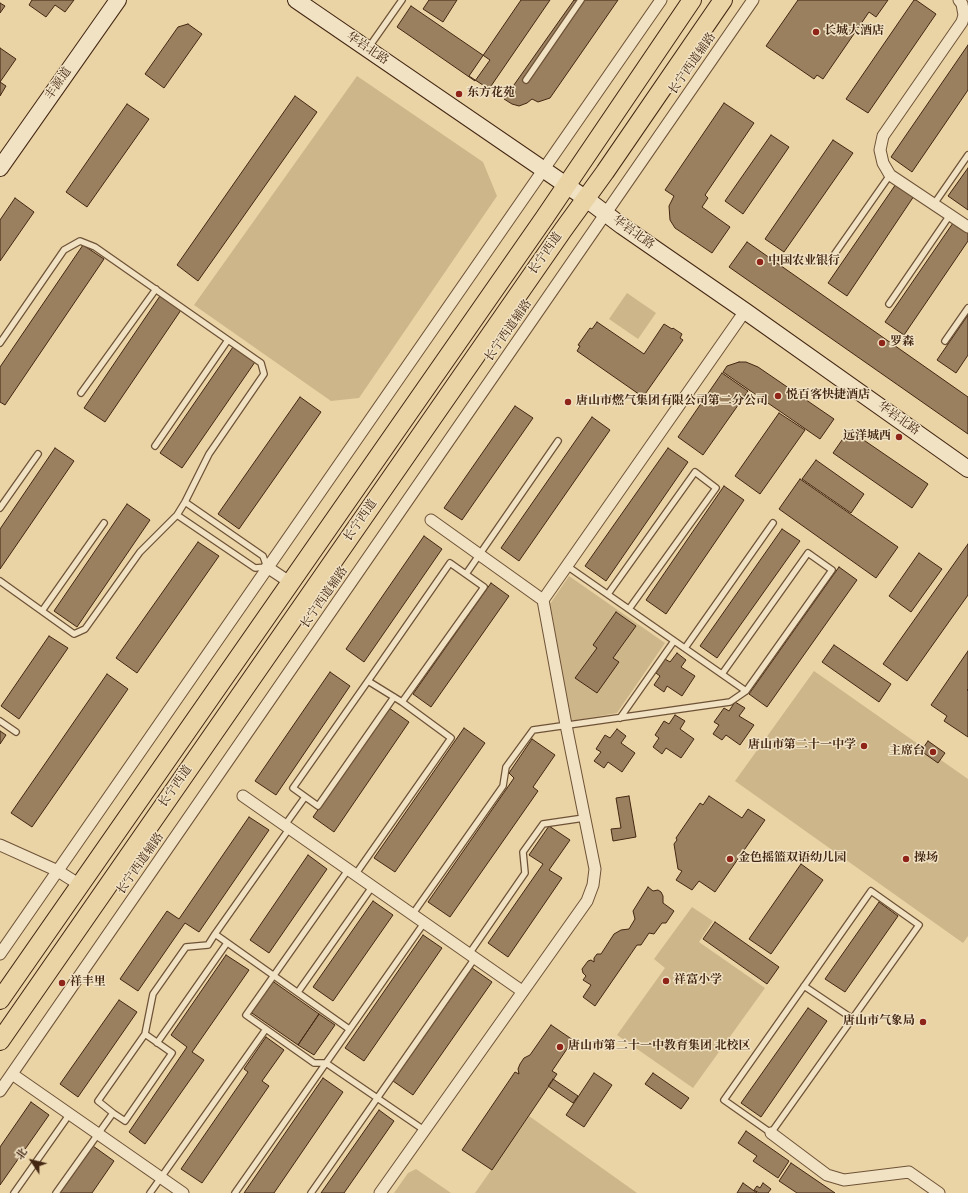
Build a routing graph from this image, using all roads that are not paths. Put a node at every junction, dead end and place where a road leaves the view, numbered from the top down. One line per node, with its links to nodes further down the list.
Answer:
1 (118, 0): 13 (street, 丰源道)
2 (296, 0): 10 (street, 华岩北路)
3 (402, 0): 10 (lane)
4 (581, 0): 11 (lane)
5 (660, 0): 14 (street)
6 (692, 0): 16 (main road, 长宁西道)
7 (723, 0): 17 (main road, 长宁西道)
8 (753, 0): 19 (street, 长宁西道辅路)
9 (962, 1): 15 (street)
10 (368, 49): 14 (street, 华岩北路)
11 (526, 80)
12 (968, 155): 18 (lane)
13 (0, 168)
14 (543, 169): 16 (street, 华岩北路); 43 (street)
15 (890, 175): 18 (street); 22 (lane)
16 (567, 185): 17 (street, 华岩北路); 46 (main road, 长宁西道)
17 (585, 198): 19 (street, 华岩北路); 86 (main road, 长宁西道)
18 (934, 204): 20 (street)
19 (606, 213): 26 (street, 华岩北路); 89 (street, 长宁西道辅路)
20 (950, 215): 21 (street); 24 (lane)
21 (968, 228)
22 (829, 262)
23 (156, 289): 27 (lane); 29 (lane); 30 (lane)
24 (889, 304)
25 (968, 308): 28 (lane)
26 (745, 311): 34 (street, 华岩北路); 42 (street)
27 (228, 340): 32 (lane); 35 (lane)
28 (945, 341)
29 (0, 343)
30 (81, 393)
31 (558, 441): 41 (lane)
32 (155, 446)
33 (38, 454): 36 (lane)
34 (968, 468)
35 (185, 502): 37 (lane); 43 (lane)
36 (0, 508)
37 (177, 515): 43 (lane); 50 (lane)
38 (431, 520): 41 (street)
39 (104, 523): 50 (lane)
40 (772, 523): 52 (lane)
41 (480, 554): 44 (lane); 48 (street)
42 (567, 566): 47 (lane); 48 (street)
43 (267, 567): 46 (street); 67 (street)
44 (466, 574): 54 (lane); 57 (lane)
45 (0, 581): 50 (lane)
46 (291, 583): 69 (main road, 长宁西道)
47 (608, 594): 49 (lane); 49 (lane)
48 (543, 600): 60 (street)
49 (629, 609): 51 (lane)
50 (42, 611)
51 (674, 641): 52 (lane); 58 (lane)
52 (685, 648): 53 (lane)
53 (722, 674): 55 (lane); 55 (lane)
54 (368, 681): 56 (lane); 63 (lane)
55 (746, 691): 58 (lane)
56 (394, 697): 57 (lane); 63 (lane)
57 (402, 702): 68 (lane)
58 (620, 718): 60 (lane)
59 (0, 721): 61 (lane)
60 (566, 725): 64 (street); 71 (lane)
61 (16, 732)
62 (242, 796): 65 (street)
63 (305, 797): 65 (lane)
64 (584, 818): 76 (lane); 79 (street)
65 (287, 827): 68 (street); 73 (lane)
66 (0, 845): 67 (street)
67 (58, 871): 69 (street); 75 (street)
68 (352, 872): 70 (street); 77 (lane)
69 (80, 885): 81 (main road, 长宁西道)
70 (372, 887): 71 (street); 80 (lane)
71 (412, 915): 72 (street)
72 (424, 923): 76 (street); 83 (lane)
73 (215, 934): 74 (lane); 85 (lane)
74 (227, 942): 77 (lane); 87 (lane)
75 (0, 954)
76 (472, 956): 79 (street); 91 (lane)
77 (273, 975): 80 (lane); 84 (lane)
78 (804, 986): 82 (lane); 82 (lane); 95 (lane)
79 (522, 991): 94 (street)
80 (298, 992): 83 (lane)
81 (0, 1000)
82 (853, 1019): 95 (lane)
83 (349, 1028): 88 (lane)
84 (266, 1029): 88 (lane); 97 (lane)
85 (145, 1034): 87 (lane); 92 (lane)
86 (0, 1041)
87 (157, 1042): 92 (lane)
88 (326, 1063): 91 (lane); 102 (lane)
89 (12, 1074): 90 (street, 长宁西道辅路); 93 (street)
90 (0, 1091)
91 (377, 1098): 94 (lane); 103 (lane)
92 (113, 1112): 96 (lane)
93 (69, 1115): 96 (street); 98 (lane)
94 (424, 1130): 104 (street)
95 (771, 1133): 105 (street)
96 (97, 1134): 97 (street); 99 (lane)
97 (161, 1178): 100 (lane); 101 (street)
98 (14, 1193)
99 (56, 1193)
100 (150, 1193)
101 (183, 1193)
102 (235, 1193)
103 (311, 1193)
104 (380, 1193)
105 (939, 1193)

